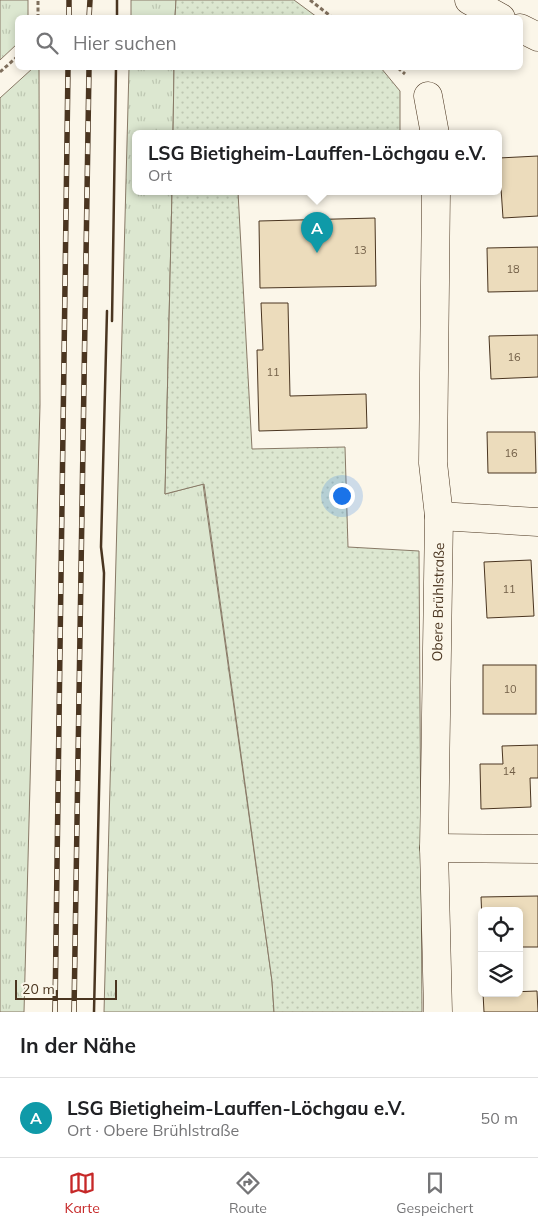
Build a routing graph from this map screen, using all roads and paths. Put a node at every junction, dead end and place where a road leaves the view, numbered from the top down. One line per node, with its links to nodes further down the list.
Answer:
1 (38, 0): 4 (path)
2 (310, 0): 5 (path)
3 (468, 0): 6 (street)
4 (38, 15)
5 (329, 15)
6 (496, 15)
7 (523, 30): 8 (street)
8 (538, 37)
9 (15, 59): 10 (path)
10 (0, 72)
11 (428, 96): 12 (street)
12 (434, 130)
13 (436, 195): 14 (street, Obere Brühlstraße)
14 (439, 516): 15 (street); 16 (street, Obere Brühlstraße)
15 (538, 522)
16 (434, 848): 17 (street); 18 (street, Obere Brühlstraße)
17 (538, 849)
18 (438, 1012)

